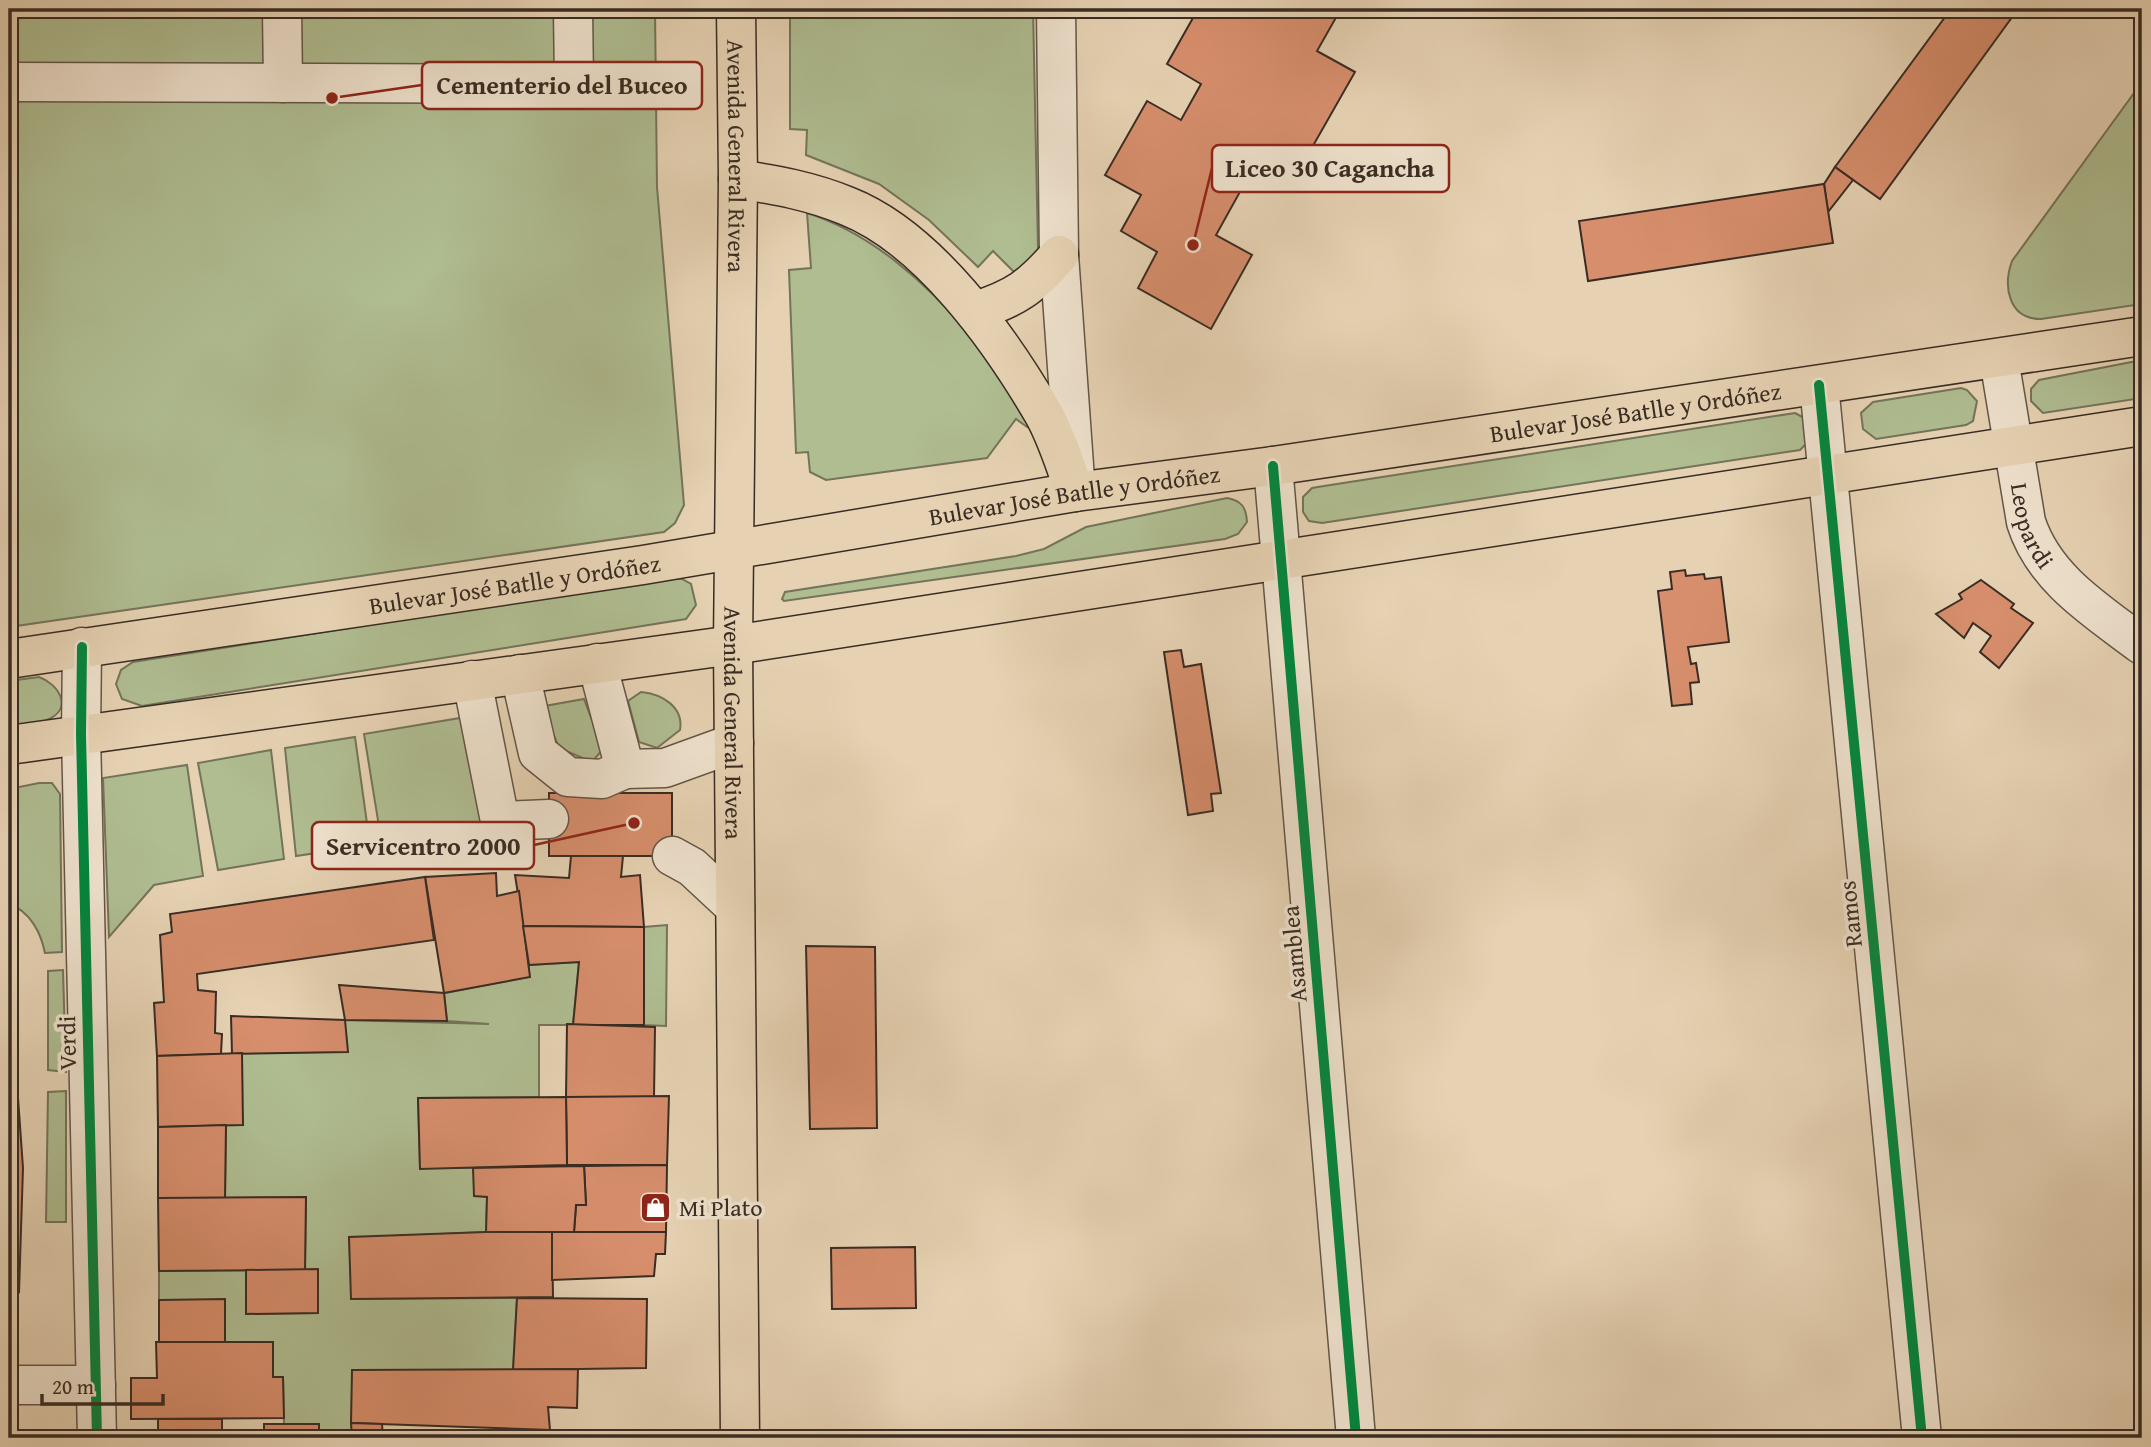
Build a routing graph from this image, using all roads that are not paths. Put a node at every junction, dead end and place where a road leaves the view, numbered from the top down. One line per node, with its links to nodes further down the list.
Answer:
1 (282, 9): 6 (street)
2 (573, 9): 6 (street)
3 (736, 9): 7 (main road, Avenida General Rivera)
4 (1056, 9): 8 (street)
5 (9, 82): 6 (street)
6 (283, 83)
7 (738, 180): 9 (main road); 18 (main road, Avenida General Rivera)
8 (1059, 255): 9 (main road); 17 (street)
9 (975, 311): 17 (main road)
10 (2142, 336): 11 (main road, Bulevar José Batlle y Ordóñez)
11 (1999, 359): 12 (main road, Bulevar José Batlle y Ordóñez); 14 (street, Leopardi)
12 (1819, 385): 15 (main road, Bulevar José Batlle y Ordóñez); 16 (street, Ramos)
13 (2142, 426): 14 (main road)
14 (2016, 447): 16 (main road); 21 (street, Leopardi)
15 (1273, 466): 17 (main road, Bulevar José Batlle y Ordóñez); 19 (street, Asamblea)
16 (1829, 477): 19 (main road); 39 (street, Ramos)
17 (1075, 492): 18 (main road, Bulevar José Batlle y Ordóñez)
18 (735, 549): 20 (main road, Avenida General Rivera); 22 (main road, Bulevar José Batlle y Ordóñez)
19 (1281, 561): 20 (main road); 38 (street, Asamblea)
20 (733, 645): 24 (main road); 28 (main road, Avenida General Rivera)
21 (2142, 645)
22 (82, 647): 23 (main road, Bulevar José Batlle y Ordóñez); 27 (street, Verdi)
23 (9, 659)
24 (597, 663): 25 (main road); 30 (street)
25 (520, 674): 26 (main road); 30 (street)
26 (472, 680): 27 (main road); 31 (street)
27 (81, 734): 29 (main road); 35 (street, Verdi)
28 (734, 743): 30 (street); 33 (main road, Avenida General Rivera)
29 (9, 745)
30 (625, 769)
31 (549, 819)
32 (672, 856): 33 (street)
33 (735, 907): 37 (main road, Avenida General Rivera)
34 (9, 1385): 35 (street)
35 (96, 1385): 36 (street, Verdi)
36 (97, 1438)
37 (740, 1438)
38 (1356, 1438)
39 (1922, 1438)

